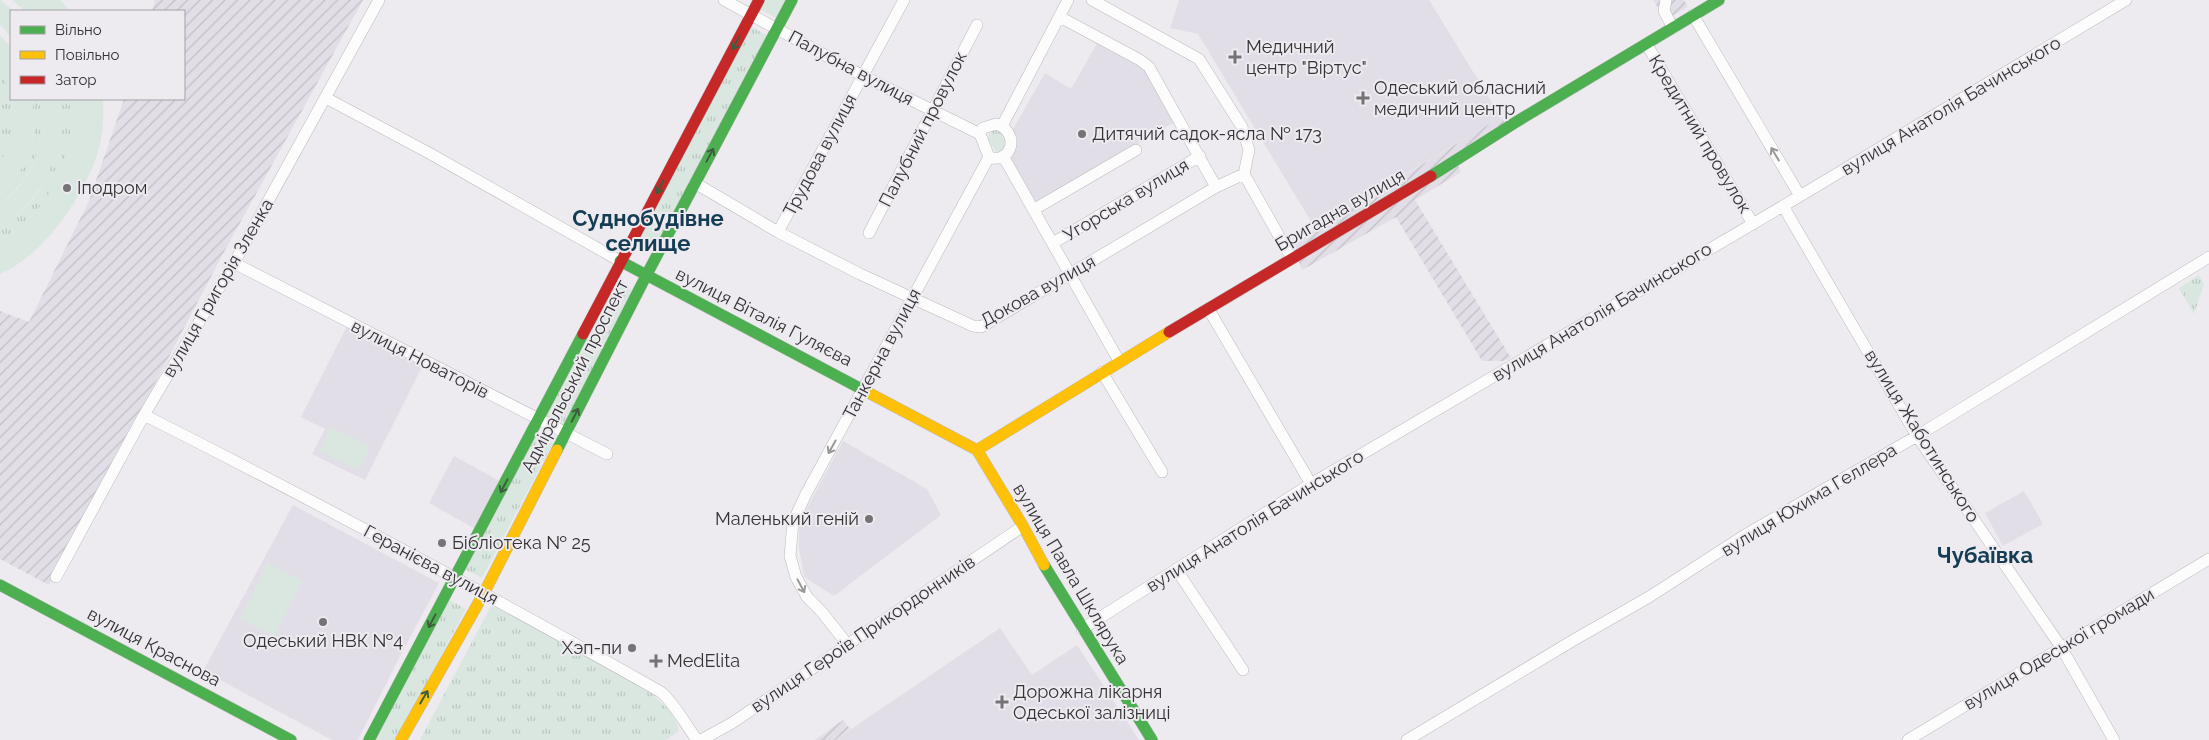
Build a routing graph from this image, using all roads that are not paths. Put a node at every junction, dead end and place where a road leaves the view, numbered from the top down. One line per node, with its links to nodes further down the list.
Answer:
1 (379, 0): 19 (street, вулиця Григорія Зленка)
2 (724, 0): 11 (street, Палубна вулиця)
3 (759, 0): 11 (main road, Адміральський проспект)
4 (792, 0): 16 (main road, Адміральський проспект)
5 (904, 0): 18 (street, Трудова вулиця)
6 (1068, 0): 13 (street)
7 (1092, 0): 27 (street)
8 (1719, 0): 12 (main road, Бригадна вулиця)
9 (2126, 0): 30 (street, вулиця Анатолія Бачинського)
10 (1666, 1): 15 (street)
11 (751, 15): 16 (street, Палубна вулиця); 39 (main road, Адміральський проспект, one-way to 39)
12 (1693, 15): 15 (main road, Бригадна вулиця); 30 (street, one-way to 12)
13 (1060, 18): 21 (street); 25 (street)
14 (977, 25): 20 (street, Палубний провулок)
15 (1676, 26): 17 (main road, Бригадна вулиця)
16 (777, 28): 18 (street, Палубна вулиця); 28 (main road, Адміральський проспект, one-way to 16)
17 (1647, 45): 33 (street, Кредитний провулок); 38 (main road, Бригадна вулиця)
18 (863, 76): 20 (street, Палубна вулиця); 34 (street, Трудова вулиця)
19 (326, 98): 39 (street, вулиця Віталія Гуляєва); 40 (street, вулиця Григорія Зленка)
20 (932, 111): 22 (street, Палубна вулиця); 35 (street, Палубний провулок)
21 (1002, 126): 22 (street); 24 (street)
22 (980, 134): 26 (street)
23 (1136, 150): 32 (street)
24 (1003, 156): 26 (street); 32 (street)
25 (1200, 156): 29 (street); 36 (street, Угорська вулиця)
26 (988, 157): 43 (street, Танкерна вулиця)
27 (1244, 174): 29 (street, Докова вулиця); 38 (street)
28 (695, 183): 34 (street, Докова вулиця); 42 (main road, Адміральський проспект)
29 (1216, 186): 41 (street, Докова вулиця)
30 (1800, 196): 31 (street, вулиця Анатолія Бачинського)
31 (1783, 206): 33 (street, вулиця Анатолія Бачинського); 51 (street, вулиця Жаботинського)
32 (1033, 210): 36 (street)
33 (1752, 224): 55 (street, вулиця Анатолія Бачинського)
34 (778, 232): 43 (street, Докова вулиця)
35 (868, 233)
36 (1053, 243): 41 (street)
37 (2209, 257): 51 (street, вулиця Юхима Геллера)
38 (1292, 259): 44 (main road, Бригадна вулиця)
39 (620, 261): 42 (main road, вулиця Віталія Гуляєва); 49 (main road, Адміральський проспект)
40 (234, 263): 48 (street, вулиця Григорія Зленка); 49 (street, вулиця Новаторів)
41 (1070, 275): 43 (street, Докова вулиця); 45 (street)
42 (646, 276): 47 (main road, вулиця Віталія Гуляєва); 50 (main road, Адміральський проспект, one-way to 42)
43 (912, 297): 47 (street, Танкерна вулиця)
44 (1209, 310): 45 (main road, Бригадна вулиця); 55 (street)
45 (1119, 360): 46 (main road, Бригадна вулиця)
46 (1102, 372): 52 (main road, Бригадна вулиця); 54 (street)
47 (864, 388): 52 (main road, вулиця Віталія Гуляєва); 64 (street, Танкерна вулиця, one-way to 64)
48 (144, 416): 59 (street, вулиця Григорія Зленка); 60 (street, Геранієва вулиця)
49 (539, 419): 50 (street, вулиця Новаторів); 60 (main road, Адміральський проспект, one-way to 60)
50 (566, 432): 53 (street, вулиця Новаторів); 62 (main road, Адміральський проспект)
51 (1917, 436): 65 (street, вулиця Жаботинського); 73 (street, вулиця Юхима Геллера)
52 (977, 450): 56 (main road, вулиця Павла Шклярука)
53 (607, 454)
54 (1162, 472)
55 (1311, 484): 58 (street, вулиця Анатолія Бачинського)
56 (1023, 526): 63 (main road, вулиця Павла Шклярука); 64 (street, вулиця Героїв Прикордонників)
57 (2209, 559): 65 (street, вулиця Одеської громади)
58 (1176, 569): 63 (street, вулиця Анатолія Бачинського); 66 (street)
59 (56, 577)
60 (455, 578): 62 (street, Геранієва вулиця); 68 (main road, Адміральський проспект, one-way to 68)
61 (0, 585): 67 (main road, вулиця Краснова)
62 (484, 593): 69 (main road, Адміральський проспект, one-way to 62); 70 (street, Геранієва вулиця)
63 (1082, 629): 72 (main road, вулиця Павла Шклярука)
64 (848, 645): 71 (street, вулиця Героїв Прикордонників)
65 (2061, 648): 74 (street, вулиця Одеської громади); 75 (street, вулиця Жаботинського)
66 (1243, 670)
67 (291, 740)
68 (369, 740)
69 (401, 740)
70 (697, 740)
71 (702, 740)
72 (1152, 740)
73 (1407, 740)
74 (1908, 740)
75 (2114, 740)

